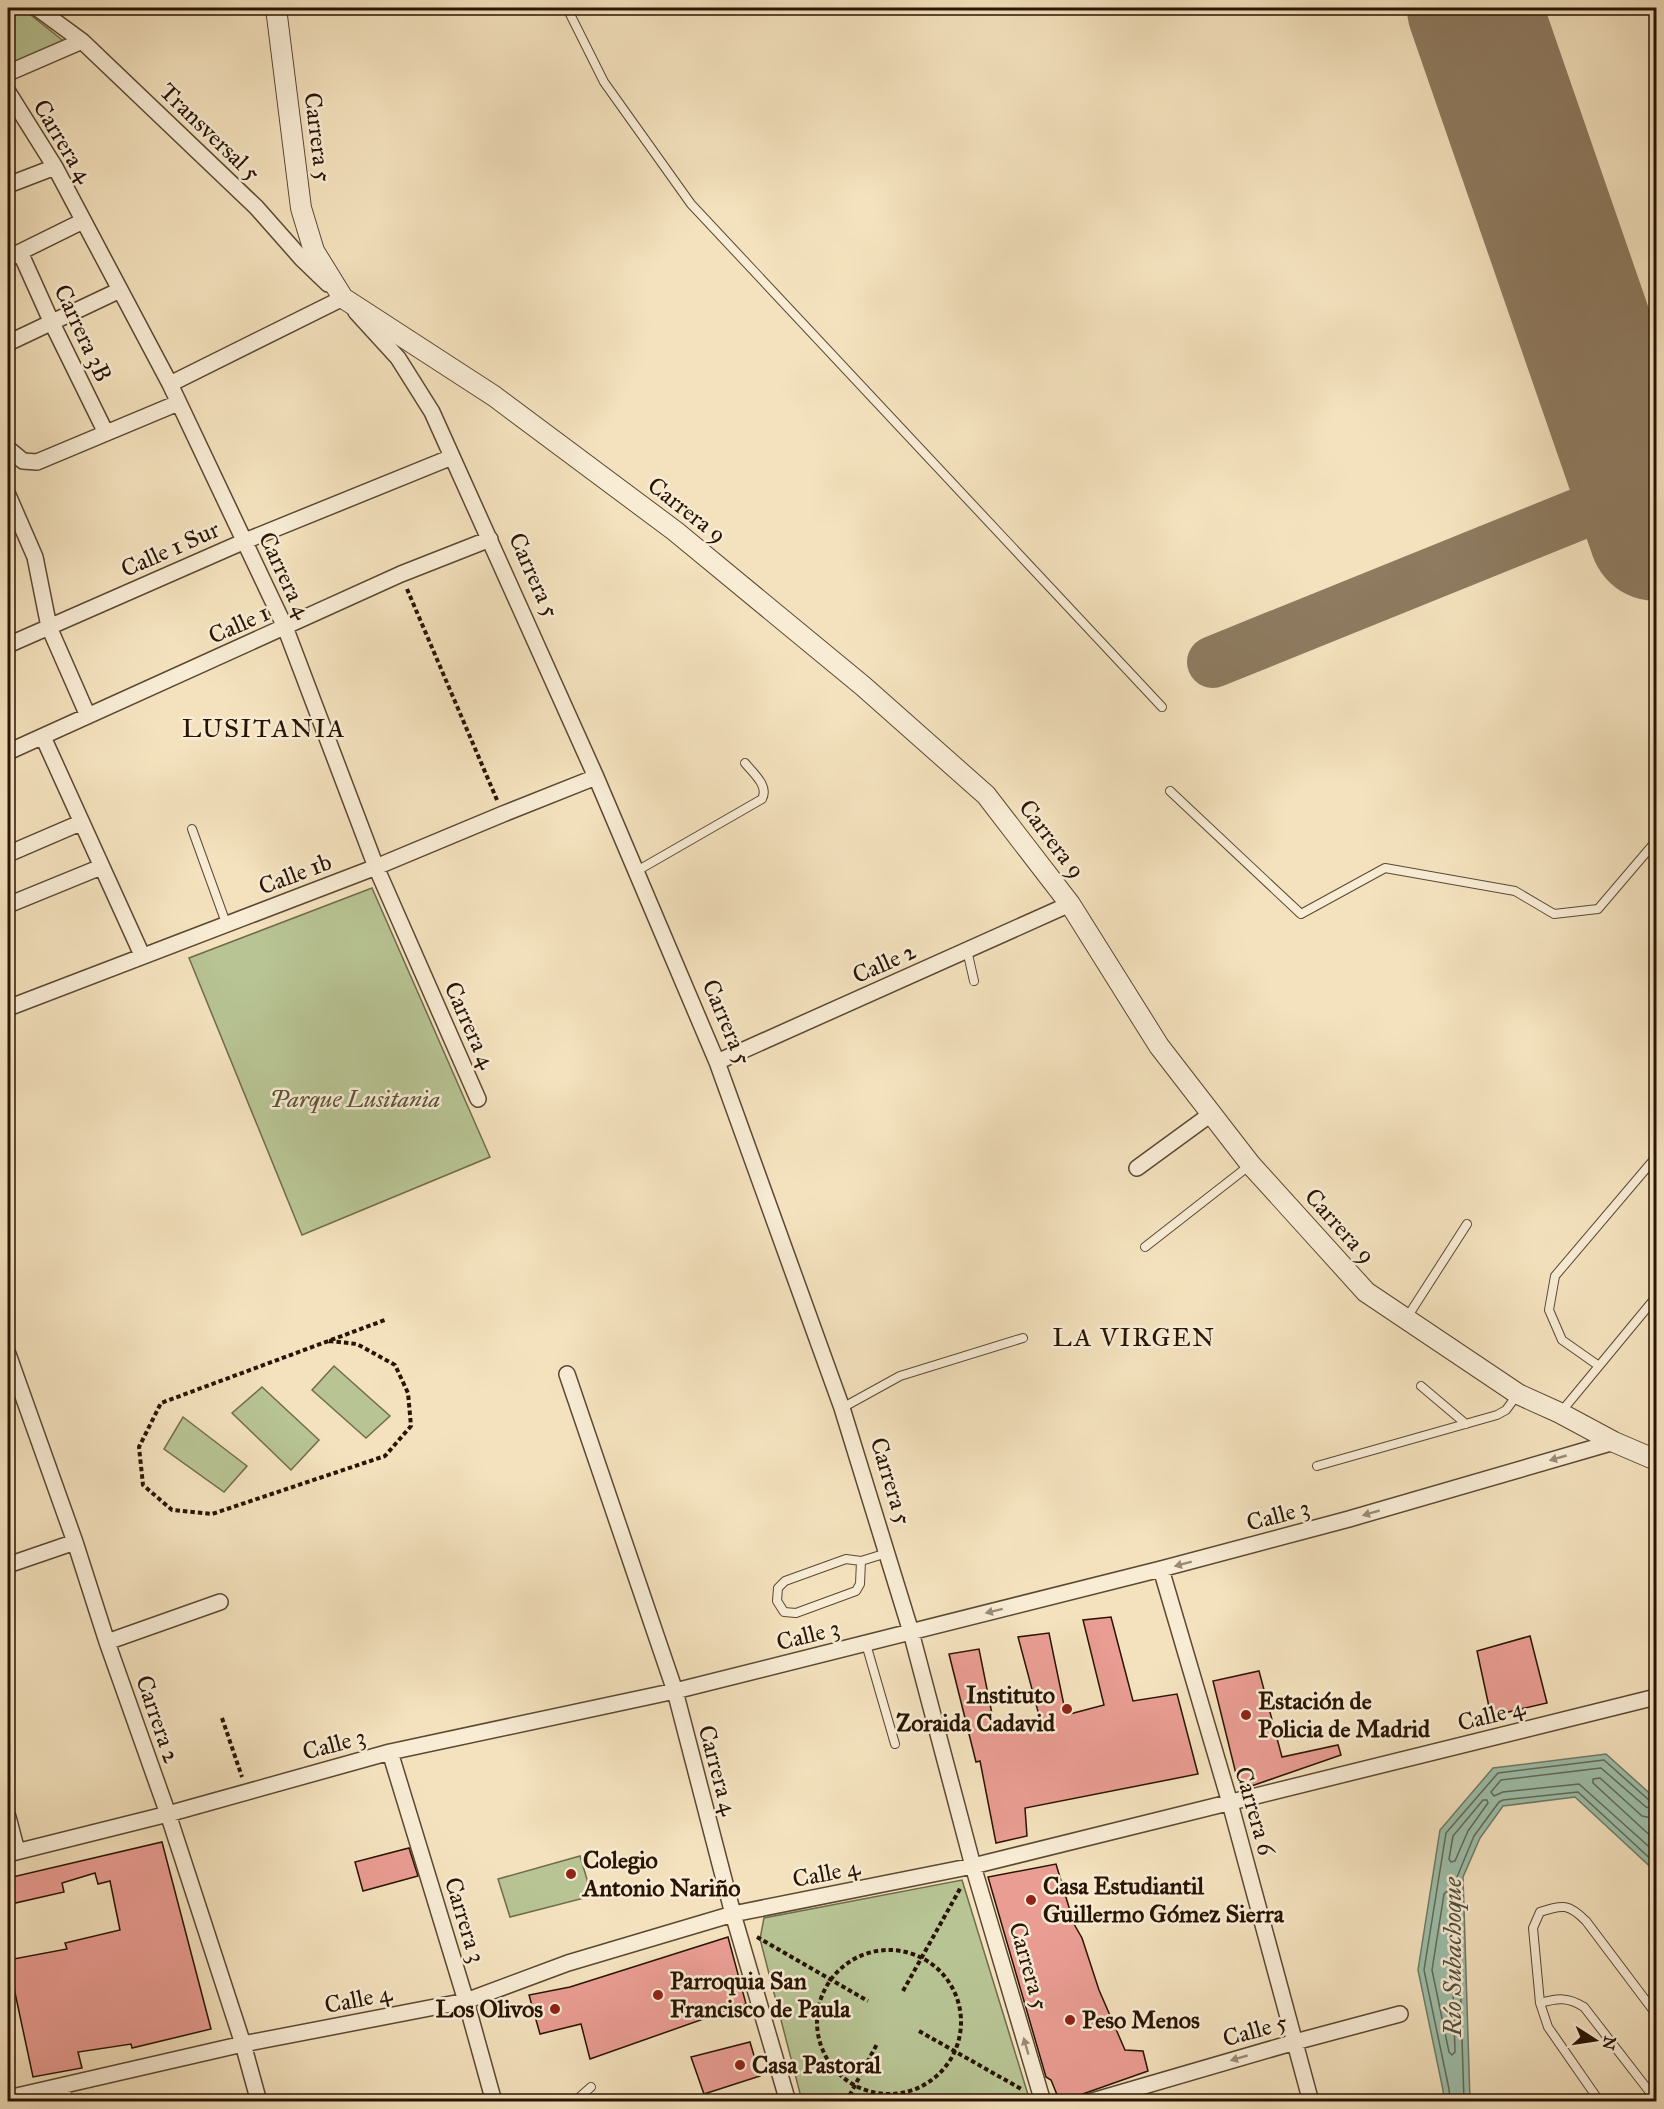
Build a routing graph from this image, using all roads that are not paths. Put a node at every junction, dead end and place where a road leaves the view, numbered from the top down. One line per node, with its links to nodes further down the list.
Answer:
1 (37, 8): 4 (street, Transversal 5)
2 (276, 8): 12 (street, Carrera 5)
3 (567, 8): 26 (lane)
4 (82, 41): 5 (street); 12 (street, Transversal 5)
5 (8, 73)
6 (8, 92): 7 (street, Carrera 4)
7 (55, 167): 8 (street); 9 (street, Carrera 4)
8 (8, 185)
9 (83, 221): 10 (street); 11 (street, Carrera 4)
10 (14, 255): 13 (street, Carrera 3B)
11 (120, 290): 13 (street); 15 (street, Carrera 4)
12 (343, 298): 15 (street); 19 (street, Carrera 5); 40 (street, Carrera 9)
13 (51, 321): 14 (street); 17 (street, Carrera 3B)
14 (8, 343)
15 (170, 384): 16 (street, Carrera 4)
16 (178, 403): 17 (street); 22 (street, Carrera 4)
17 (106, 433): 18 (street)
18 (9, 449)
19 (452, 457): 21 (street, Carrera 5); 22 (street, Calle 1 Sur)
20 (8, 495): 23 (street)
21 (490, 539): 24 (street, Calle 1); 31 (street, Carrera 5)
22 (245, 541): 23 (street, Calle 1 Sur); 24 (street, Carrera 4)
23 (49, 627): 25 (street, Calle 1 Sur); 27 (street)
24 (285, 627): 27 (street, Calle 1); 38 (street, Carrera 4)
25 (8, 645)
26 (1162, 707)
27 (88, 716): 28 (street, Calle 1)
28 (43, 737): 29 (street, Calle 1); 33 (street)
29 (8, 752)
30 (745, 763): 39 (lane)
31 (596, 777): 38 (street, Calle 1b); 39 (street, Carrera 5)
32 (1170, 791): 35 (lane)
33 (81, 823): 36 (street); 37 (street)
34 (192, 829): 42 (lane)
35 (1656, 841)
36 (8, 854)
37 (101, 867): 41 (street); 44 (street)
38 (376, 867): 42 (street, Calle 1b); 48 (street, Carrera 4)
39 (635, 872): 47 (street, Carrera 5)
40 (1070, 904): 43 (street, Calle 2); 49 (street, Carrera 9)
41 (8, 905)
42 (226, 923): 44 (street, Calle 1b)
43 (967, 950): 45 (lane); 47 (street, Calle 2)
44 (142, 955): 46 (street, Calle 1b)
45 (974, 981)
46 (8, 1008)
47 (717, 1062): 63 (street, Carrera 5)
48 (478, 1099)
49 (1211, 1114): 51 (street, Carrera 9); 52 (street)
50 (1656, 1157): 59 (lane)
51 (1251, 1165): 54 (lane); 56 (street, Carrera 9)
52 (1137, 1168)
53 (1467, 1224): 56 (lane)
54 (1145, 1247)
55 (1656, 1298): 59 (lane)
56 (1405, 1320): 62 (street, Carrera 9)
57 (1023, 1338): 63 (lane)
58 (8, 1354): 69 (street, Carrera 2)
59 (1599, 1366): 64 (lane)
60 (567, 1374): 78 (street, Carrera 4)
61 (1421, 1386): 65 (lane)
62 (1518, 1394): 64 (street, Carrera 9); 65 (lane)
63 (842, 1408): 70 (street, Carrera 5)
64 (1560, 1413): 66 (street, Carrera 9)
65 (1466, 1424): 68 (lane)
66 (1614, 1442): 67 (street, Carrera 9); 73 (street, Calle 3, one-way to 73)
67 (1656, 1460)
68 (1317, 1466)
69 (75, 1542): 72 (street); 76 (street, Carrera 2)
70 (886, 1553): 71 (lane); 75 (street, Carrera 5)
71 (861, 1561): 71 (lane)
72 (8, 1565)
73 (1161, 1569): 75 (street, Calle 3, one-way to 75); 82 (street, Carrera 6)
74 (220, 1602): 76 (street)
75 (911, 1632): 77 (street, Calle 3); 86 (street, Carrera 5)
76 (107, 1642): 83 (street, Carrera 2)
77 (866, 1644): 78 (street, Calle 3); 80 (lane)
78 (675, 1691): 81 (street, Calle 3); 87 (street, Carrera 4)
79 (1656, 1697): 82 (street, Calle 4)
80 (894, 1744)
81 (390, 1752): 83 (street, Calle 3); 88 (street, Carrera 3)
82 (1230, 1803): 86 (street, Calle 4); 92 (street, Carrera 6)
83 (168, 1814): 85 (street, Calle 3); 93 (street, Carrera 2)
84 (8, 1817): 85 (street)
85 (12, 1853)
86 (973, 1866): 87 (street, Calle 4); 103 (street, Carrera 5, one-way to 86)
87 (735, 1920): 88 (street, Calle 4); 102 (street, Carrera 4)
88 (466, 2001): 93 (street, Calle 4); 100 (street, Carrera 3)
89 (1540, 2003): 91 (lane); 97 (lane); 106 (lane)
90 (1400, 2014): 92 (street, Calle 5)
91 (1656, 2014)
92 (1295, 2042): 104 (street, Calle 5, one-way to 104); 105 (street, Carrera 6)
93 (243, 2044): 94 (street, Calle 4); 99 (street, Carrera 2)
94 (62, 2086): 96 (street, Calle 4); 98 (street)
95 (591, 2087): 101 (lane)
96 (8, 2098)
97 (1656, 2100)
98 (65, 2102)
99 (259, 2102)
100 (494, 2102)
101 (574, 2102)
102 (788, 2102)
103 (1043, 2102)
104 (1089, 2102)
105 (1311, 2102)
106 (1600, 2102)

